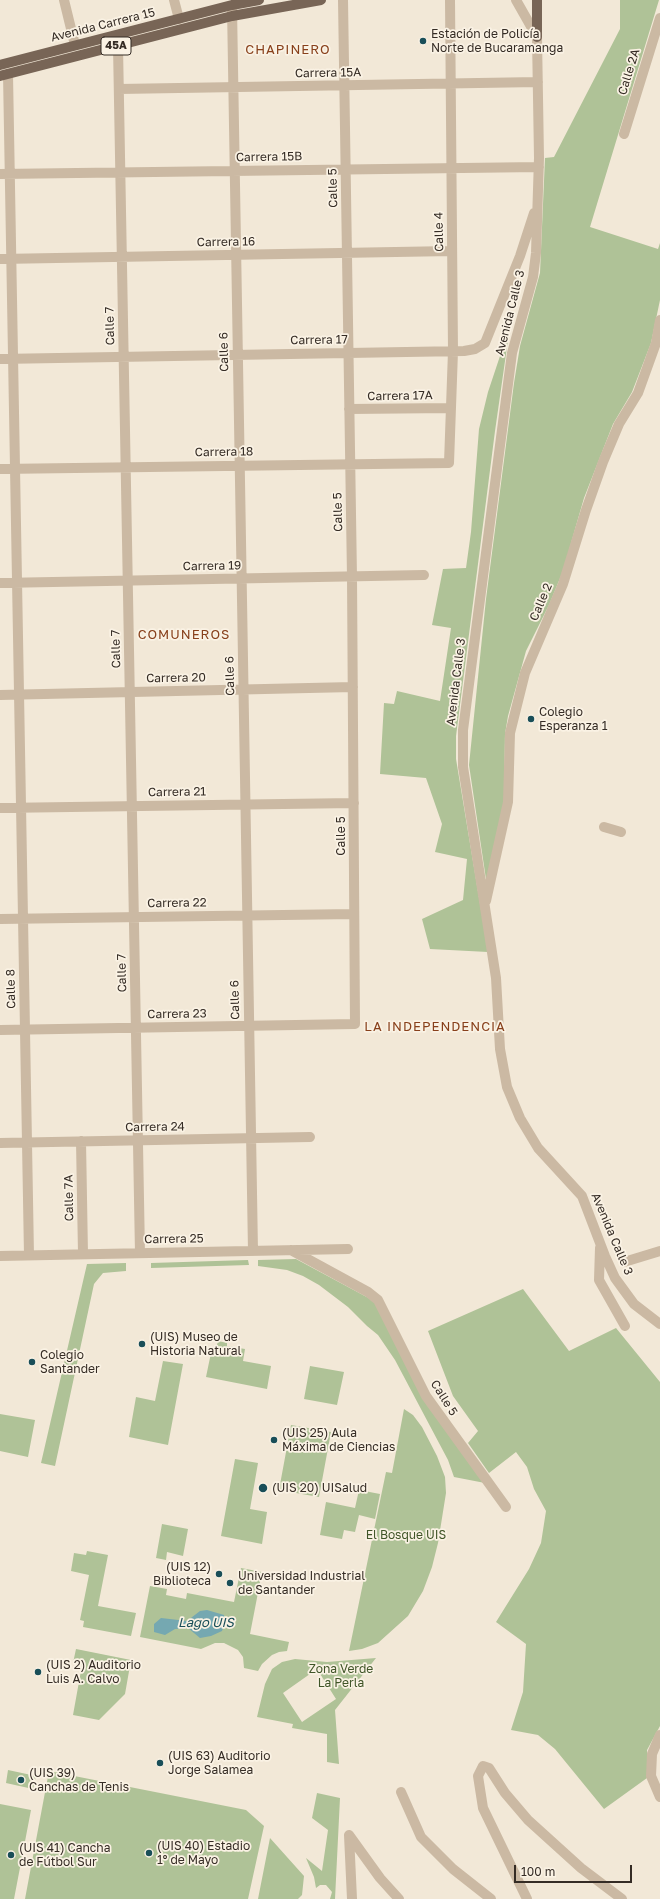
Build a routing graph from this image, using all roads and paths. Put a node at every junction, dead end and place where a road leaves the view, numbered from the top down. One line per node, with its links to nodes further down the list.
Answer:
1 (64, 0): 15 (street)
2 (174, 0): 13 (street)
3 (259, 0): 9 (main road, Avenida Carrera 15 / 45A)
4 (321, 0): 11 (main road, Avenida Carrera 15 / 45A)
5 (343, 0): 21 (street, Calle 5)
6 (450, 0): 20 (street, Calle 4)
7 (516, 0): 14 (street, Avenida Calle 3)
8 (537, 0): 14 (main road)
9 (246, 1): 10 (main road, Avenida Carrera 15 / 45A)
10 (232, 5): 11 (street, Calle 6); 13 (main road, Avenida Carrera 15 / 45A)
11 (232, 16): 16 (main road, Avenida Carrera 15 / 45A); 22 (street, Calle 6)
12 (660, 18): 24 (street, Calle 2A)
13 (179, 19): 15 (main road, Avenida Carrera 15 / 45A)
14 (537, 37): 19 (street, Avenida Calle 3)
15 (75, 46): 17 (main road, Avenida Carrera 15 / 45A)
16 (118, 46): 18 (main road, Avenida Carrera 15 / 45A); 23 (street, Calle 7)
17 (0, 65)
18 (4, 75): 30 (street, Calle 8)
19 (538, 82): 20 (street, Carrera 15A); 26 (street, Avenida Calle 3)
20 (450, 84): 21 (street, Carrera 15A); 25 (street, Calle 4)
21 (344, 86): 22 (street, Carrera 15A); 27 (street, Calle 5)
22 (233, 87): 23 (street, Carrera 15A); 28 (street, Calle 6)
23 (119, 89): 29 (street, Calle 7)
24 (624, 134)
25 (451, 167): 26 (street, Carrera 15B); 27 (street, Carrera 15B); 32 (street, Calle 4)
26 (538, 167): 31 (street, Avenida Calle 3)
27 (345, 169): 28 (street, Carrera 15B); 33 (street, Calle 5)
28 (234, 171): 29 (street, Carrera 15B); 34 (street, Calle 6)
29 (121, 172): 30 (street, Carrera 15B); 35 (street, Calle 7)
30 (5, 174): 36 (street, Calle 8)
31 (538, 201): 39 (street, Carrera 17); 71 (street, Avenida Calle 3)
32 (452, 251): 33 (street, Carrera 16); 39 (street, Calle 4)
33 (347, 253): 34 (street, Carrera 16); 40 (street, Calle 5)
34 (235, 255): 35 (street, Carrera 16); 41 (street, Calle 6)
35 (122, 257): 36 (street, Carrera 16); 42 (street, Calle 7)
36 (12, 258): 37 (street, Carrera 16); 44 (street, Calle 8)
37 (0, 259)
38 (660, 320): 71 (street, Calle 2)
39 (453, 351): 40 (street, Carrera 17); 45 (street, Calle 4)
40 (348, 353): 41 (street, Carrera 17); 46 (street, Calle 5)
41 (237, 355): 42 (street, Carrera 17); 49 (street, Calle 6)
42 (124, 357): 44 (street, Carrera 17); 50 (street, Calle 7)
43 (0, 359): 44 (street, Carrera 17)
44 (13, 359): 52 (street, Calle 8)
45 (451, 408): 46 (street, Carrera 17A); 48 (street, Calle 4)
46 (349, 409): 47 (street, Calle 5)
47 (350, 463): 48 (street, Carrera 18); 49 (street, Carrera 18); 54 (street, Calle 5)
48 (449, 463)
49 (239, 465): 50 (street, Carrera 18); 55 (street, Calle 6)
50 (126, 467): 52 (street, Carrera 18); 56 (street, Calle 7)
51 (0, 469): 52 (street, Carrera 18)
52 (15, 469): 57 (street, Calle 8)
53 (424, 575): 54 (street, Carrera 19)
54 (352, 577): 55 (street, Carrera 19); 59 (street, Calle 5)
55 (241, 579): 56 (street, Carrera 19); 60 (street, Calle 6)
56 (128, 581): 57 (street, Carrera 19); 61 (street, Calle 7)
57 (17, 582): 58 (street, Carrera 19); 63 (street, Calle 8)
58 (0, 583)
59 (353, 687): 60 (street, Carrera 20); 64 (street, Calle 5)
60 (243, 689): 61 (street, Carrera 20); 65 (street, Calle 6)
61 (130, 692): 63 (street, Carrera 20); 66 (street, Calle 7)
62 (0, 695): 63 (street, Carrera 20)
63 (19, 695): 68 (street, Calle 8)
64 (354, 802): 65 (street, Carrera 21); 72 (street, Calle 5)
65 (245, 804): 66 (street, Carrera 21); 73 (street, Calle 6)
66 (132, 806): 68 (street, Carrera 21); 74 (street, Calle 7)
67 (0, 808): 68 (street, Carrera 21)
68 (21, 808): 75 (street, Calle 8)
69 (604, 827): 70 (street)
70 (621, 832)
71 (485, 903): 88 (street, Avenida Calle 3)
72 (354, 914): 73 (street, Carrera 22); 77 (street, Calle 5)
73 (247, 915): 74 (street, Carrera 22); 78 (street, Calle 6)
74 (134, 917): 75 (street, Carrera 22); 79 (street, Calle 7)
75 (23, 918): 76 (street, Carrera 22); 81 (street, Calle 8)
76 (0, 919)
77 (355, 1024): 78 (street, Carrera 23)
78 (249, 1026): 79 (street, Carrera 23); 83 (street, Calle 6)
79 (136, 1028): 81 (street, Carrera 23); 84 (street, Calle 7)
80 (0, 1030): 81 (street, Carrera 23)
81 (25, 1030): 86 (street, Calle 8)
82 (310, 1137): 83 (street, Carrera 24)
83 (250, 1138): 84 (street, Carrera 24); 91 (street, Calle 6)
84 (138, 1140): 85 (street, Carrera 24); 93 (street, Calle 7)
85 (81, 1141): 86 (street, Carrera 24); 94 (street, Calle 7A)
86 (27, 1142): 87 (street, Carrera 24); 95 (street, Calle 8)
87 (0, 1143)
88 (601, 1244): 98 (street, Avenida Calle 3); 99 (street)
89 (348, 1248): 90 (street, Carrera 25)
90 (291, 1250): 91 (street, Carrera 25); 100 (street, Calle 5)
91 (253, 1251): 93 (street, Carrera 25)
92 (660, 1251): 97 (street)
93 (140, 1253): 94 (street, Carrera 25)
94 (83, 1254): 95 (street, Carrera 25)
95 (28, 1255): 96 (street, Carrera 25)
96 (0, 1256)
97 (624, 1262)
98 (660, 1324)
99 (625, 1326)
100 (506, 1507)
101 (660, 1735): 103 (street)
102 (401, 1792): 106 (street)
103 (660, 1797)
104 (352, 1899): 105 (street)
105 (399, 1899)
106 (490, 1899)
107 (527, 1899): 108 (street)
108 (622, 1899)

